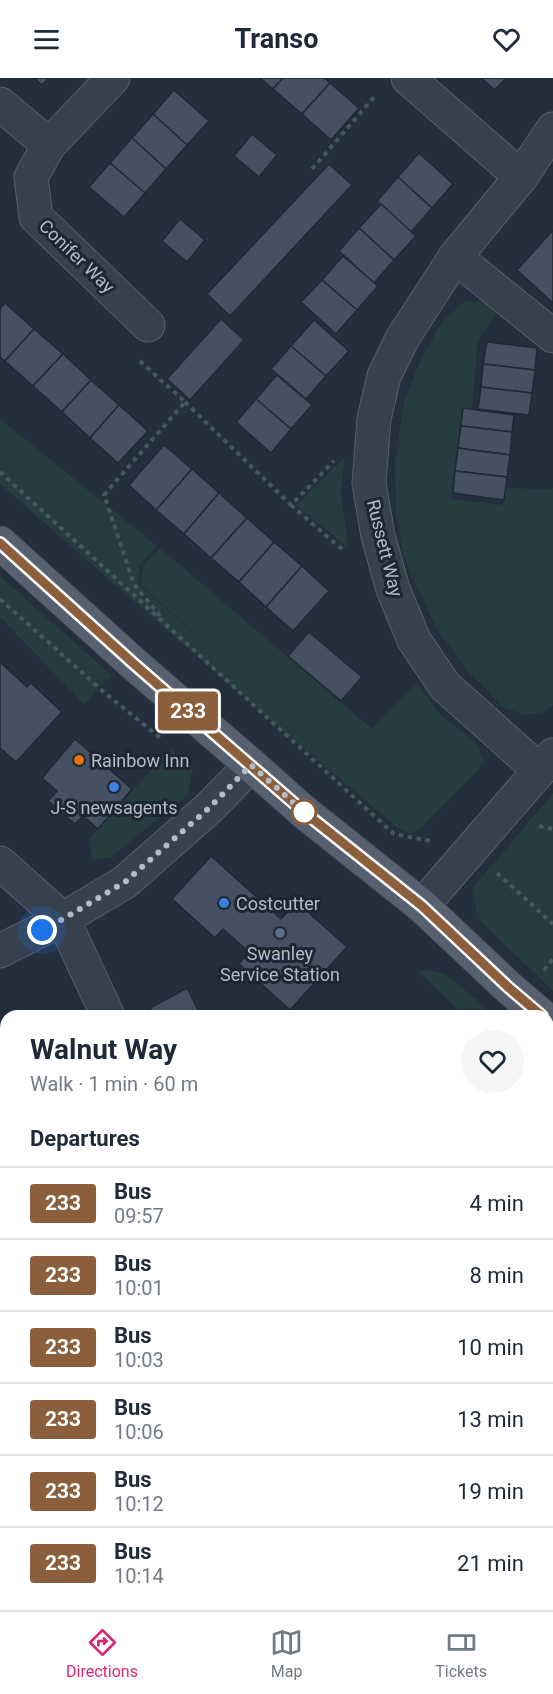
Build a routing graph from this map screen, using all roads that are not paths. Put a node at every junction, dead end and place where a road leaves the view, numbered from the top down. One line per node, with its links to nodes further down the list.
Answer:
1 (113, 78): 5 (street, Conifer Way)
2 (395, 84): 6 (street)
3 (0, 104): 5 (street)
4 (553, 129): 6 (street, Russett Way)
5 (49, 145): 8 (street, Conifer Way)
6 (521, 177): 7 (street, Russett Way)
7 (455, 257): 9 (street); 11 (street, Russett Way)
8 (148, 325)
9 (553, 336)
10 (0, 543): 12 (main road)
11 (546, 762): 14 (street)
12 (251, 765): 14 (main road); 15 (street)
13 (0, 863): 15 (street)
14 (422, 906): 18 (main road)
15 (63, 919): 16 (street); 17 (street)
16 (0, 951)
17 (105, 1010)
18 (535, 1010)

